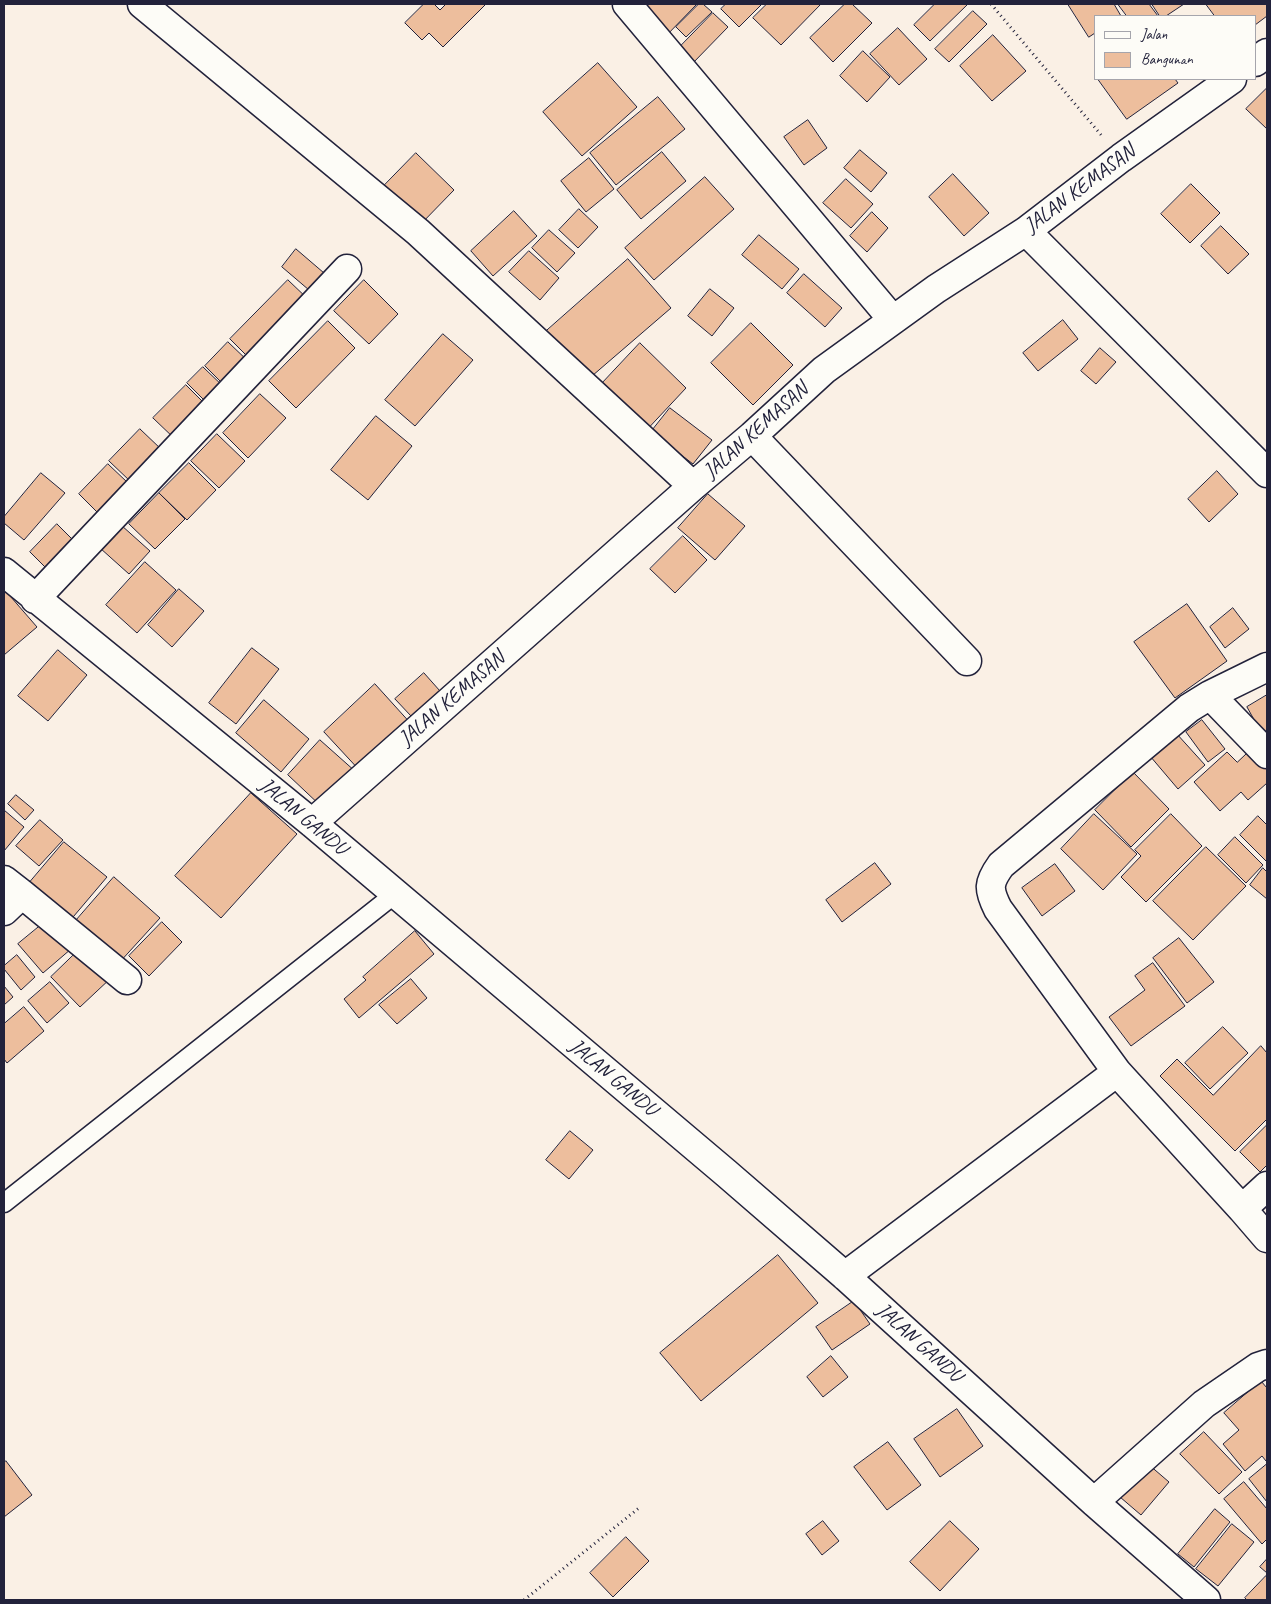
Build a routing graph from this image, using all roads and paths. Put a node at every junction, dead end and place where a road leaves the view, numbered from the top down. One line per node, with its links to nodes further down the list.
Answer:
1 (142, 4): 13 (street)
2 (627, 4): 10 (street)
3 (991, 4): 7 (path)
4 (1267, 53): 5 (street)
5 (1256, 61)
6 (1231, 80): 7 (street, JALAN KEMASAN)
7 (1121, 158): 8 (street, JALAN KEMASAN)
8 (1026, 230): 10 (street, JALAN KEMASAN); 12 (street)
9 (347, 269): 15 (street)
10 (893, 320): 11 (street, JALAN KEMASAN)
11 (752, 436): 13 (street, JALAN KEMASAN); 16 (street)
12 (1267, 473)
13 (693, 486): 20 (street, JALAN KEMASAN)
14 (4, 572): 15 (street, JALAN GANDU)
15 (35, 599): 20 (street, JALAN GANDU)
16 (967, 661)
17 (1267, 667): 18 (street)
18 (1210, 695): 19 (street); 24 (street)
19 (1267, 754)
20 (312, 823): 21 (street, JALAN GANDU)
21 (395, 894): 26 (lane); 29 (street, JALAN GANDU)
22 (10, 895): 23 (street)
23 (127, 980)
24 (1116, 1072): 27 (street); 29 (street)
25 (1267, 1186): 27 (street)
26 (4, 1203)
27 (1242, 1209): 28 (street)
28 (1267, 1238)
29 (845, 1276): 31 (street, JALAN GANDU)
30 (1267, 1364): 31 (street)
31 (1094, 1502): 34 (street, JALAN GANDU)
32 (639, 1508): 33 (path)
33 (524, 1600)
34 (1206, 1600)

